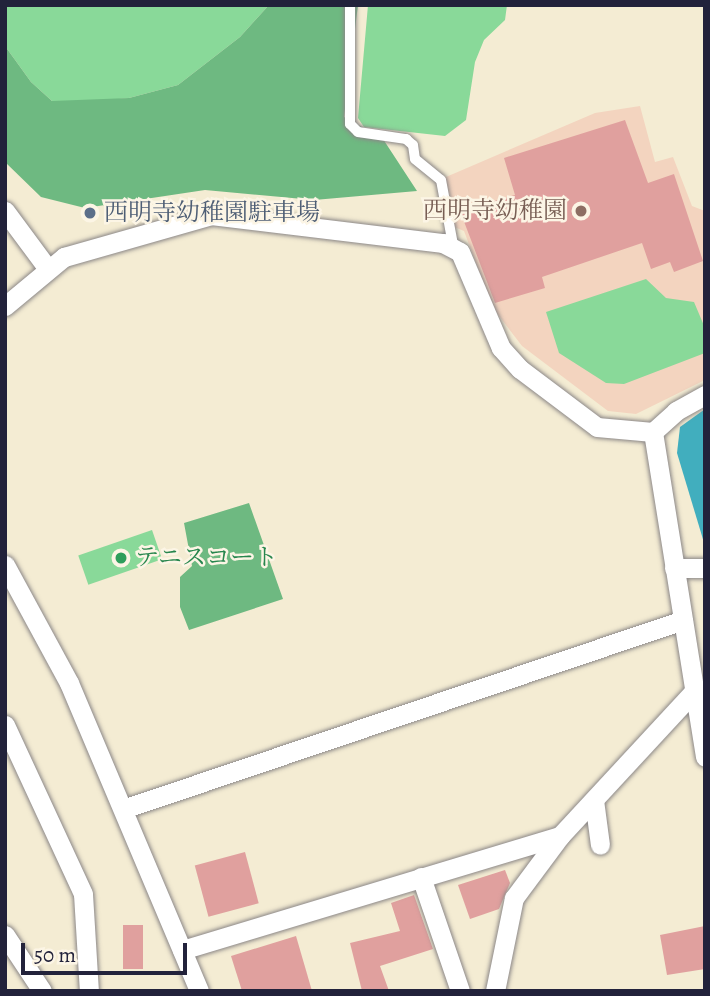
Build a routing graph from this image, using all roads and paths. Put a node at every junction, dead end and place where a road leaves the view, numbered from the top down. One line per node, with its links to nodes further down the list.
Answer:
1 (350, 5): 3 (lane)
2 (5, 211): 4 (street)
3 (453, 245): 4 (street); 7 (street)
4 (48, 269): 5 (street)
5 (5, 306)
6 (705, 395): 7 (street)
7 (653, 432): 9 (street)
8 (5, 565): 16 (street)
9 (674, 568): 10 (street); 11 (street)
10 (705, 568)
11 (683, 620): 12 (street); 16 (street)
12 (695, 690): 14 (street); 15 (street)
13 (5, 725): 23 (street)
14 (705, 757)
15 (594, 800): 17 (street); 18 (street)
16 (123, 809): 21 (street)
17 (560, 836): 19 (street); 26 (street)
18 (600, 845)
19 (421, 877): 21 (street); 25 (street)
20 (5, 935): 22 (street)
21 (182, 950): 24 (street)
22 (42, 991)
23 (89, 991)
24 (199, 991)
25 (460, 991)
26 (495, 991)

